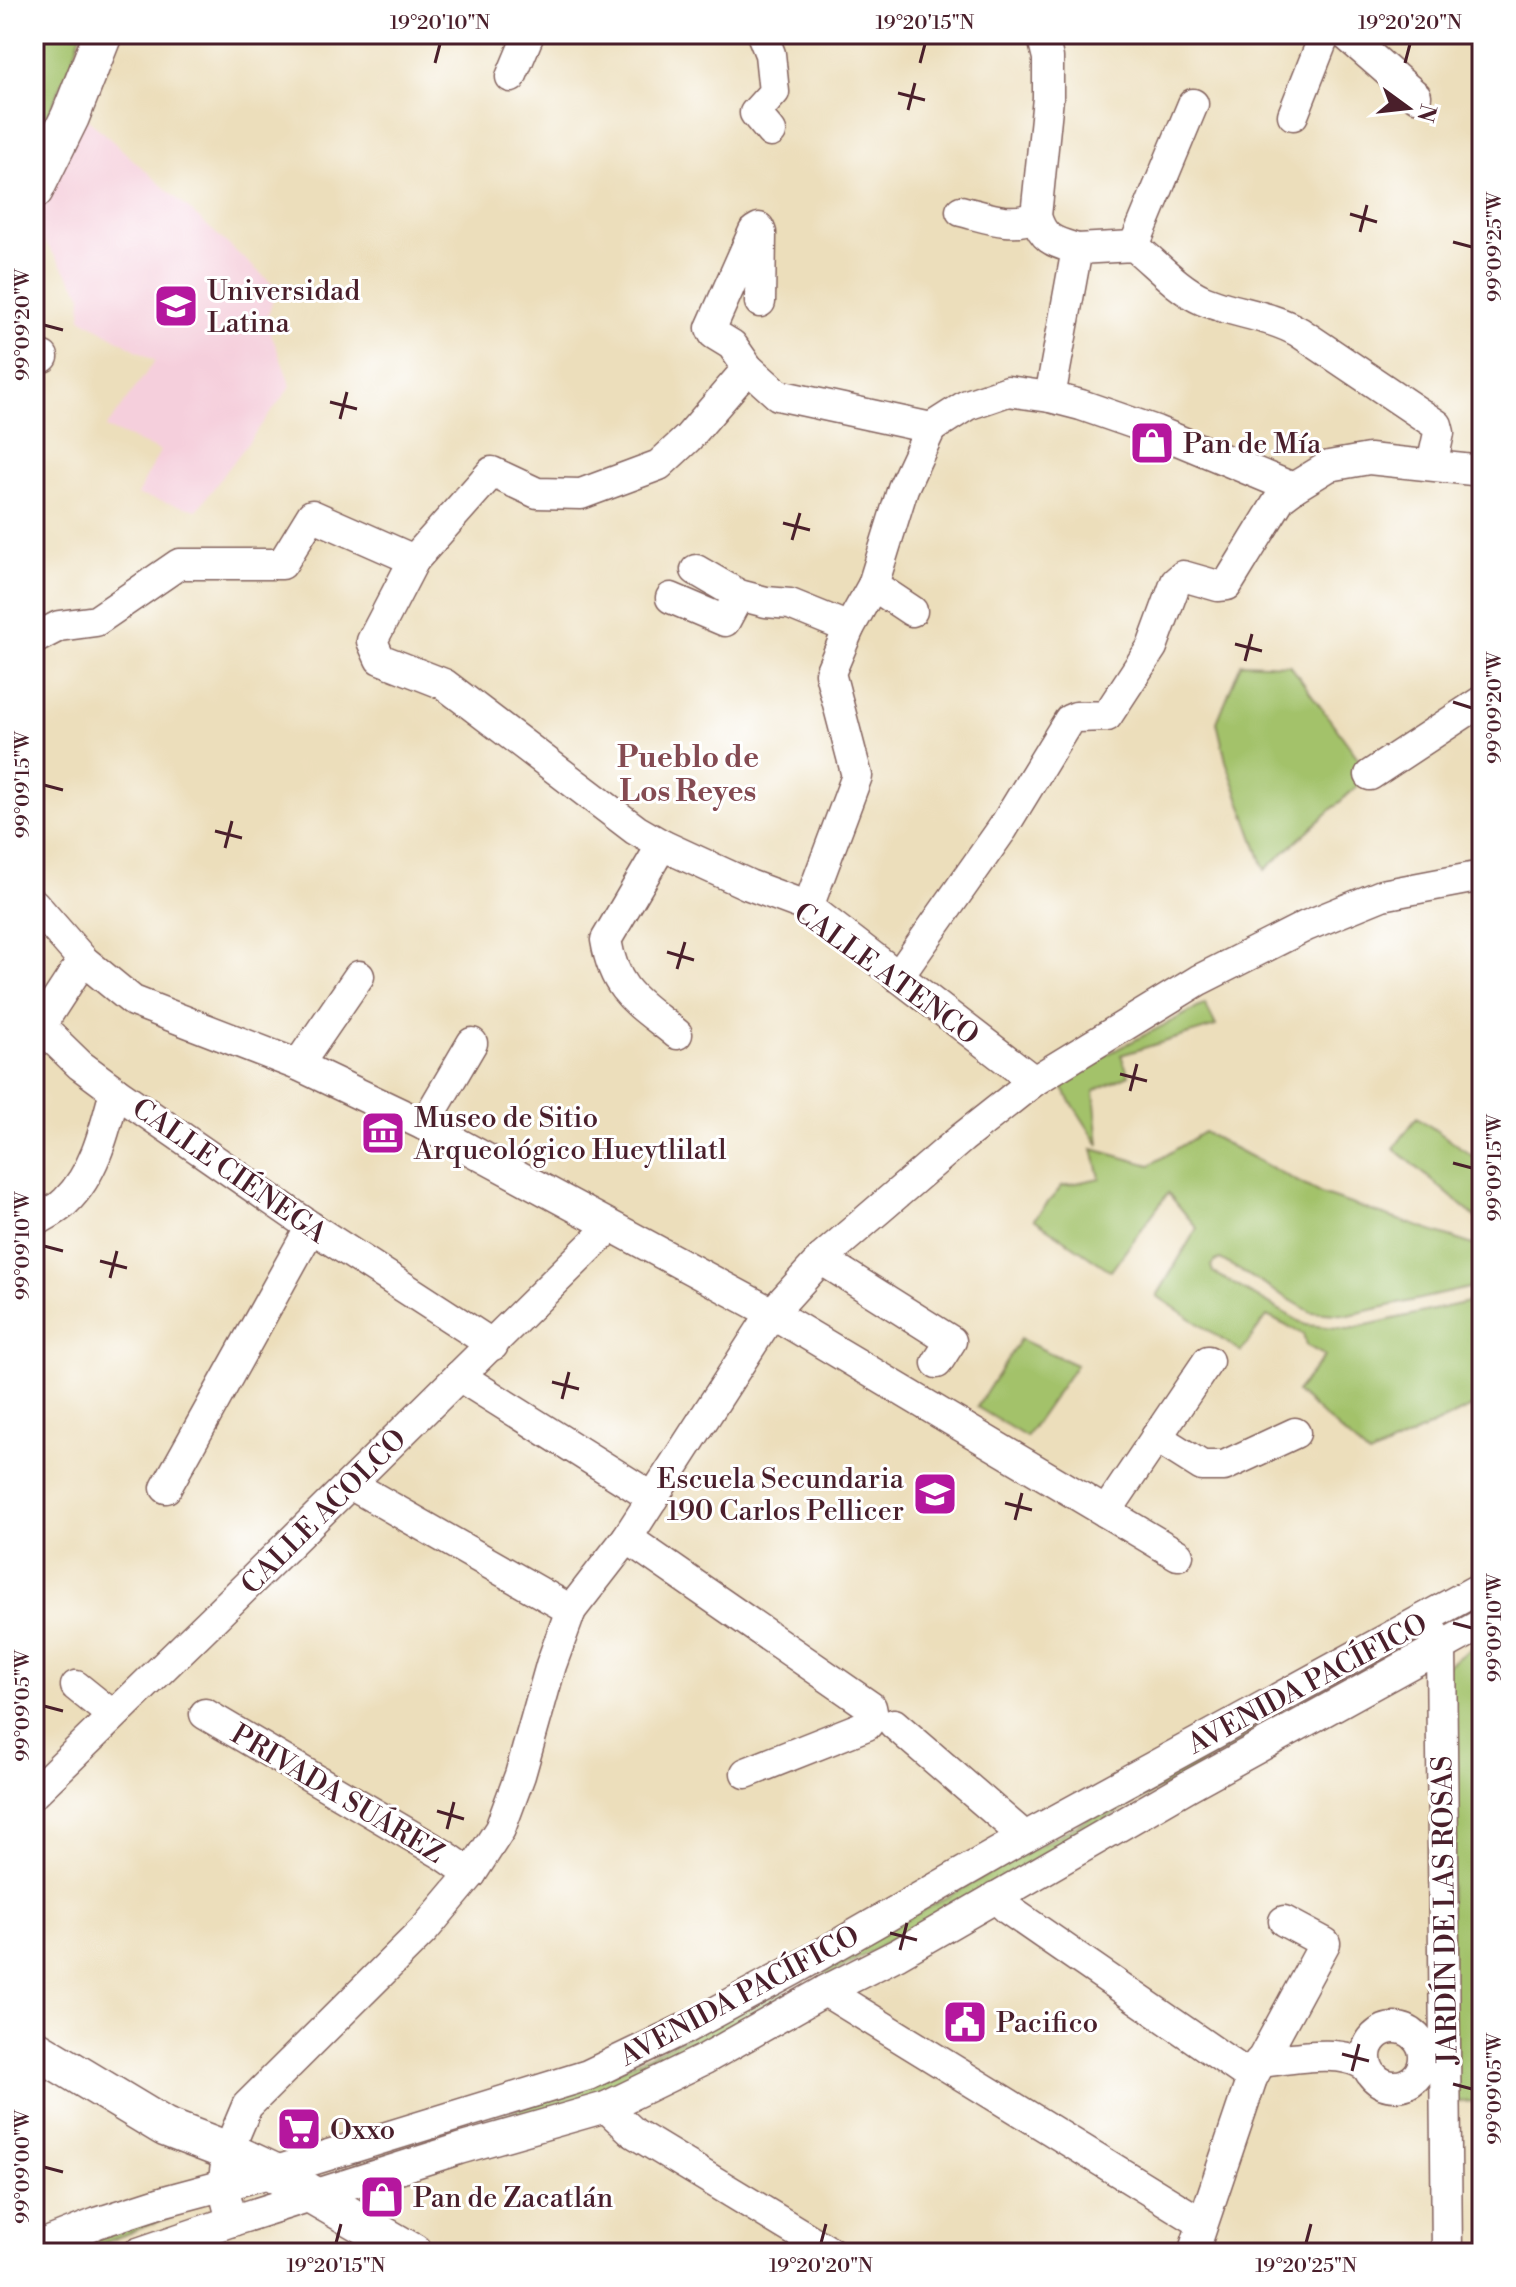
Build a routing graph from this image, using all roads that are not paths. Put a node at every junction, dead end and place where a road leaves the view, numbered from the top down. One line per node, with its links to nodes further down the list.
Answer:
1 (103, 34): 12 (main road)
2 (529, 34): 7 (street)
3 (762, 34): 11 (street)
4 (1042, 34): 14 (street)
5 (1325, 34): 10 (street)
6 (1345, 34): 8 (street)
7 (511, 77)
8 (1416, 96)
9 (1193, 104): 15 (street)
10 (1293, 115)
11 (771, 132)
12 (34, 190)
13 (961, 211): 14 (street)
14 (1036, 216): 16 (street)
15 (1134, 246): 16 (street); 21 (street)
16 (1077, 249): 19 (street)
17 (760, 302): 18 (street)
18 (748, 368): 20 (street); 24 (street)
19 (1050, 397): 20 (street); 23 (street)
20 (931, 428): 26 (street)
21 (1432, 465): 22 (street); 23 (street)
22 (1482, 471)
23 (1293, 488): 40 (street)
24 (414, 560): 31 (street); 34 (street, CALLE ATENCO)
25 (696, 570): 27 (street)
26 (873, 585): 29 (street); 30 (street)
27 (739, 595): 28 (street); 30 (street)
28 (671, 598)
29 (912, 611)
30 (849, 628): 37 (street)
31 (34, 639)
32 (1482, 701): 33 (street)
33 (1370, 775)
34 (662, 845): 37 (street, CALLE ATENCO); 41 (street)
35 (1482, 876): 44 (street)
36 (34, 904): 38 (street)
37 (808, 907): 40 (street, CALLE ATENCO)
38 (83, 960): 43 (street); 45 (street, CALLE CIÉNEGA)
39 (359, 976): 43 (street)
40 (898, 977): 44 (street, CALLE ATENCO)
41 (677, 1034)
42 (472, 1043): 46 (street)
43 (298, 1065): 46 (street)
44 (1034, 1081): 50 (street)
45 (115, 1091): 47 (street); 48 (street, CALLE CIÉNEGA)
46 (424, 1125): 49 (street)
47 (34, 1222)
48 (311, 1227): 52 (street, CALLE CIÉNEGA); 59 (street)
49 (610, 1227): 51 (street); 52 (street, CALLE ACOLCO)
50 (821, 1259): 51 (street); 54 (street)
51 (772, 1313): 60 (street); 61 (street)
52 (493, 1345): 55 (street, CALLE ACOLCO)
53 (1208, 1361): 57 (street)
54 (937, 1363)
55 (459, 1376): 58 (street, CALLE ACOLCO); 60 (street)
56 (1295, 1433): 57 (street)
57 (1156, 1437): 61 (street)
58 (350, 1484): 65 (street); 71 (street, CALLE ACOLCO)
59 (166, 1488)
60 (653, 1498): 62 (street)
61 (1106, 1512): 63 (street)
62 (627, 1538): 65 (street); 72 (street)
63 (1178, 1555)
64 (1482, 1587): 66 (street, AVENIDA PACÍFICO)
65 (571, 1610): 76 (street)
66 (1425, 1619): 68 (street, JARDÍN DE LAS ROSAS); 75 (street, AVENIDA PACÍFICO)
67 (1482, 1624): 68 (street, AVENIDA PACÍFICO)
68 (1441, 1647): 77 (street, AVENIDA PACÍFICO); 81 (street, JARDÍN DE LAS ROSAS)
69 (76, 1686): 71 (street)
70 (205, 1714): 76 (street, PRIVADA SUÁREZ)
71 (112, 1715): 74 (street, CALLE ACOLCO)
72 (882, 1715): 73 (street); 75 (street)
73 (746, 1773)
74 (34, 1793)
75 (1025, 1837): 79 (street, AVENIDA PACÍFICO)
76 (471, 1874): 89 (street)
77 (995, 1897): 80 (street, AVENIDA PACÍFICO); 85 (street)
78 (1284, 1921): 85 (street)
79 (795, 1969): 80 (street); 90 (street, AVENIDA PACÍFICO)
80 (817, 1995): 88 (street, AVENIDA PACÍFICO); 93 (street)
81 (1445, 2033): 82 (street); 86 (street, JARDÍN DE LAS ROSAS)
82 (1412, 2034): 84 (street); 87 (street)
83 (34, 2048): 89 (main road)
84 (1355, 2062): 85 (street); 87 (street)
85 (1256, 2070): 93 (street)
86 (1446, 2078): 87 (street); 101 (street, JARDÍN DE LAS ROSAS)
87 (1414, 2079)
88 (606, 2107): 91 (street, AVENIDA PACÍFICO); 98 (street)
89 (225, 2168): 90 (main road); 92 (street); 95 (street)
90 (273, 2172): 91 (main road)
91 (316, 2196): 92 (street, AVENIDA PACÍFICO); 97 (main road)
92 (232, 2221): 94 (street, AVENIDA PACÍFICO)
93 (1202, 2223): 99 (street)
94 (178, 2246): 96 (street, AVENIDA PACÍFICO)
95 (34, 2248)
96 (138, 2253)
97 (413, 2253)
98 (832, 2253)
99 (1193, 2253): 100 (street)
100 (1220, 2253)
101 (1447, 2253)

